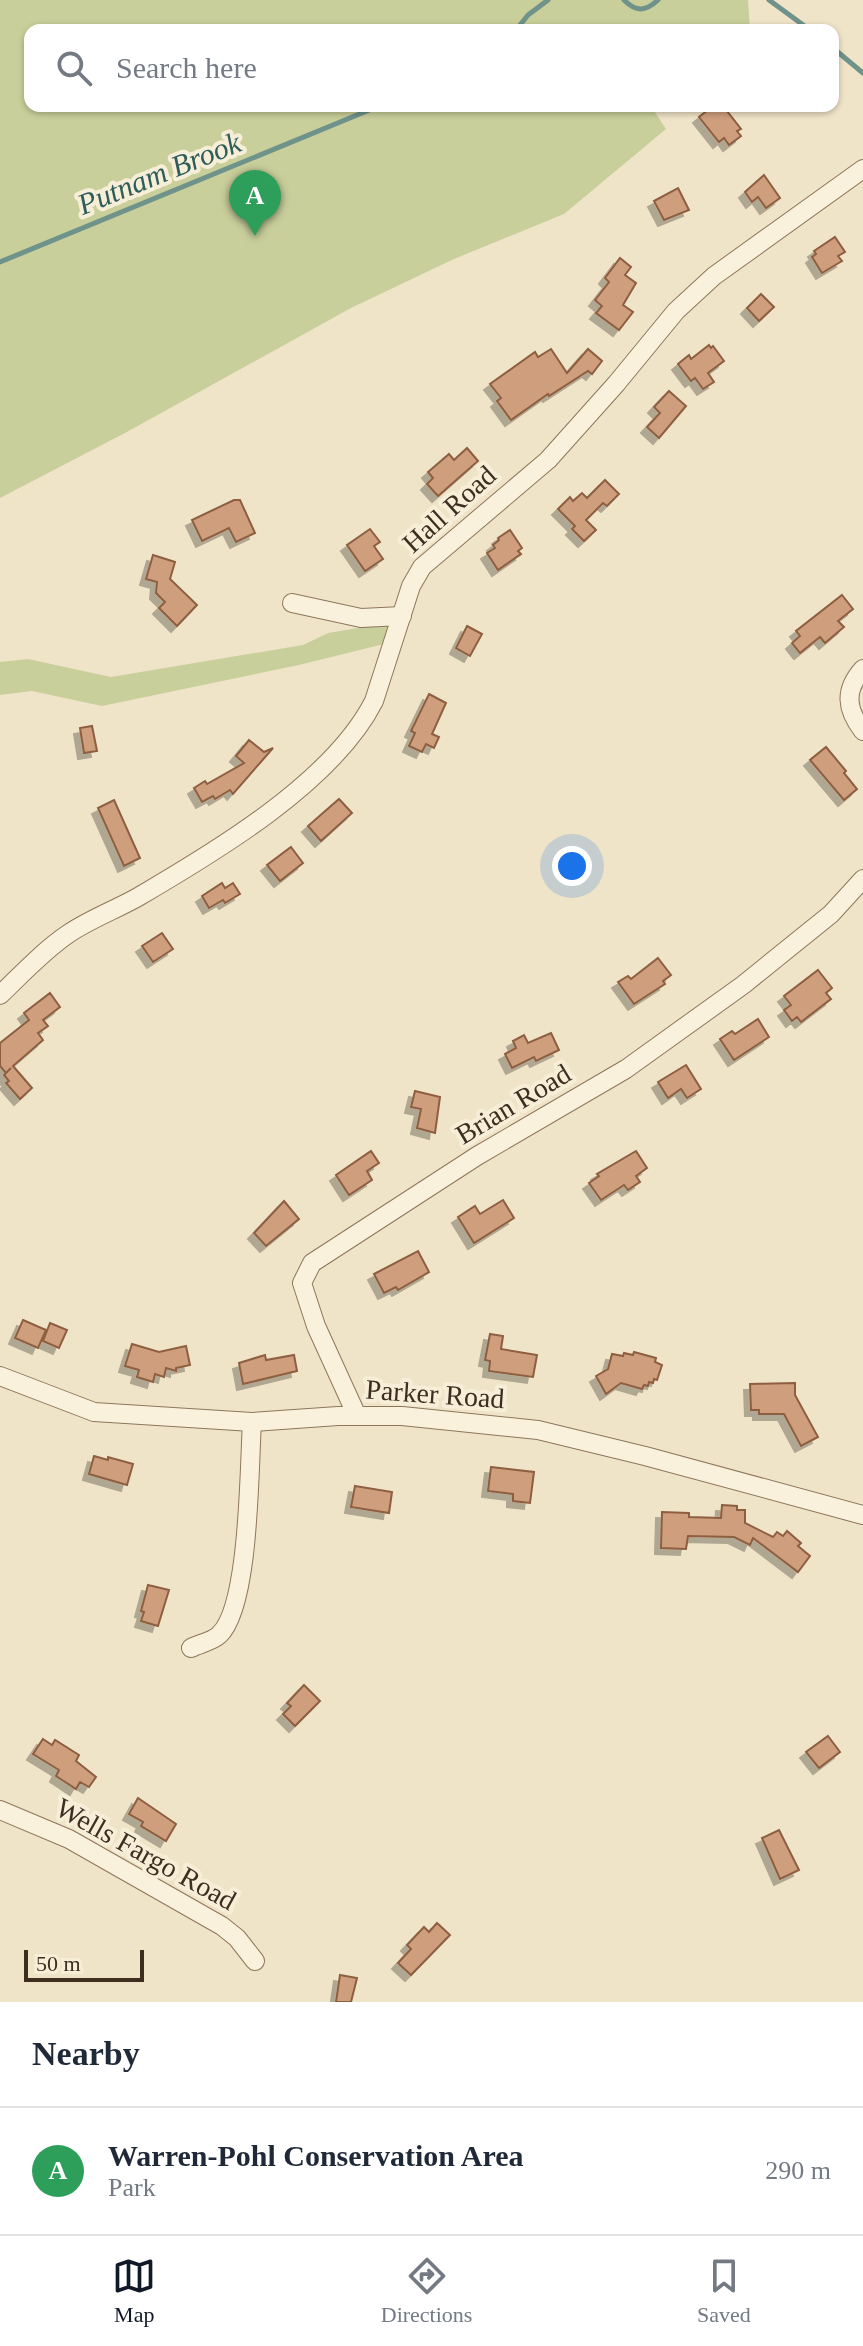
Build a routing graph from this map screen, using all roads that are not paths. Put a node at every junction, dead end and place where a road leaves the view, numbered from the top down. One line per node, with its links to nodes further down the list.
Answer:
1 (863, 169): 3 (street, Hall Road)
2 (292, 603): 3 (street)
3 (402, 616): 7 (street, Hall Road)
4 (863, 669): 5 (street)
5 (863, 731)
6 (863, 879): 9 (street, Brian Road)
7 (0, 995)
8 (0, 1376): 10 (street, Parker Road)
9 (357, 1416): 10 (street, Parker Road); 11 (street, Parker Road)
10 (252, 1422): 12 (street)
11 (863, 1515)
12 (191, 1648)
13 (0, 1810): 14 (street, Wells Fargo Road)
14 (255, 1961)

